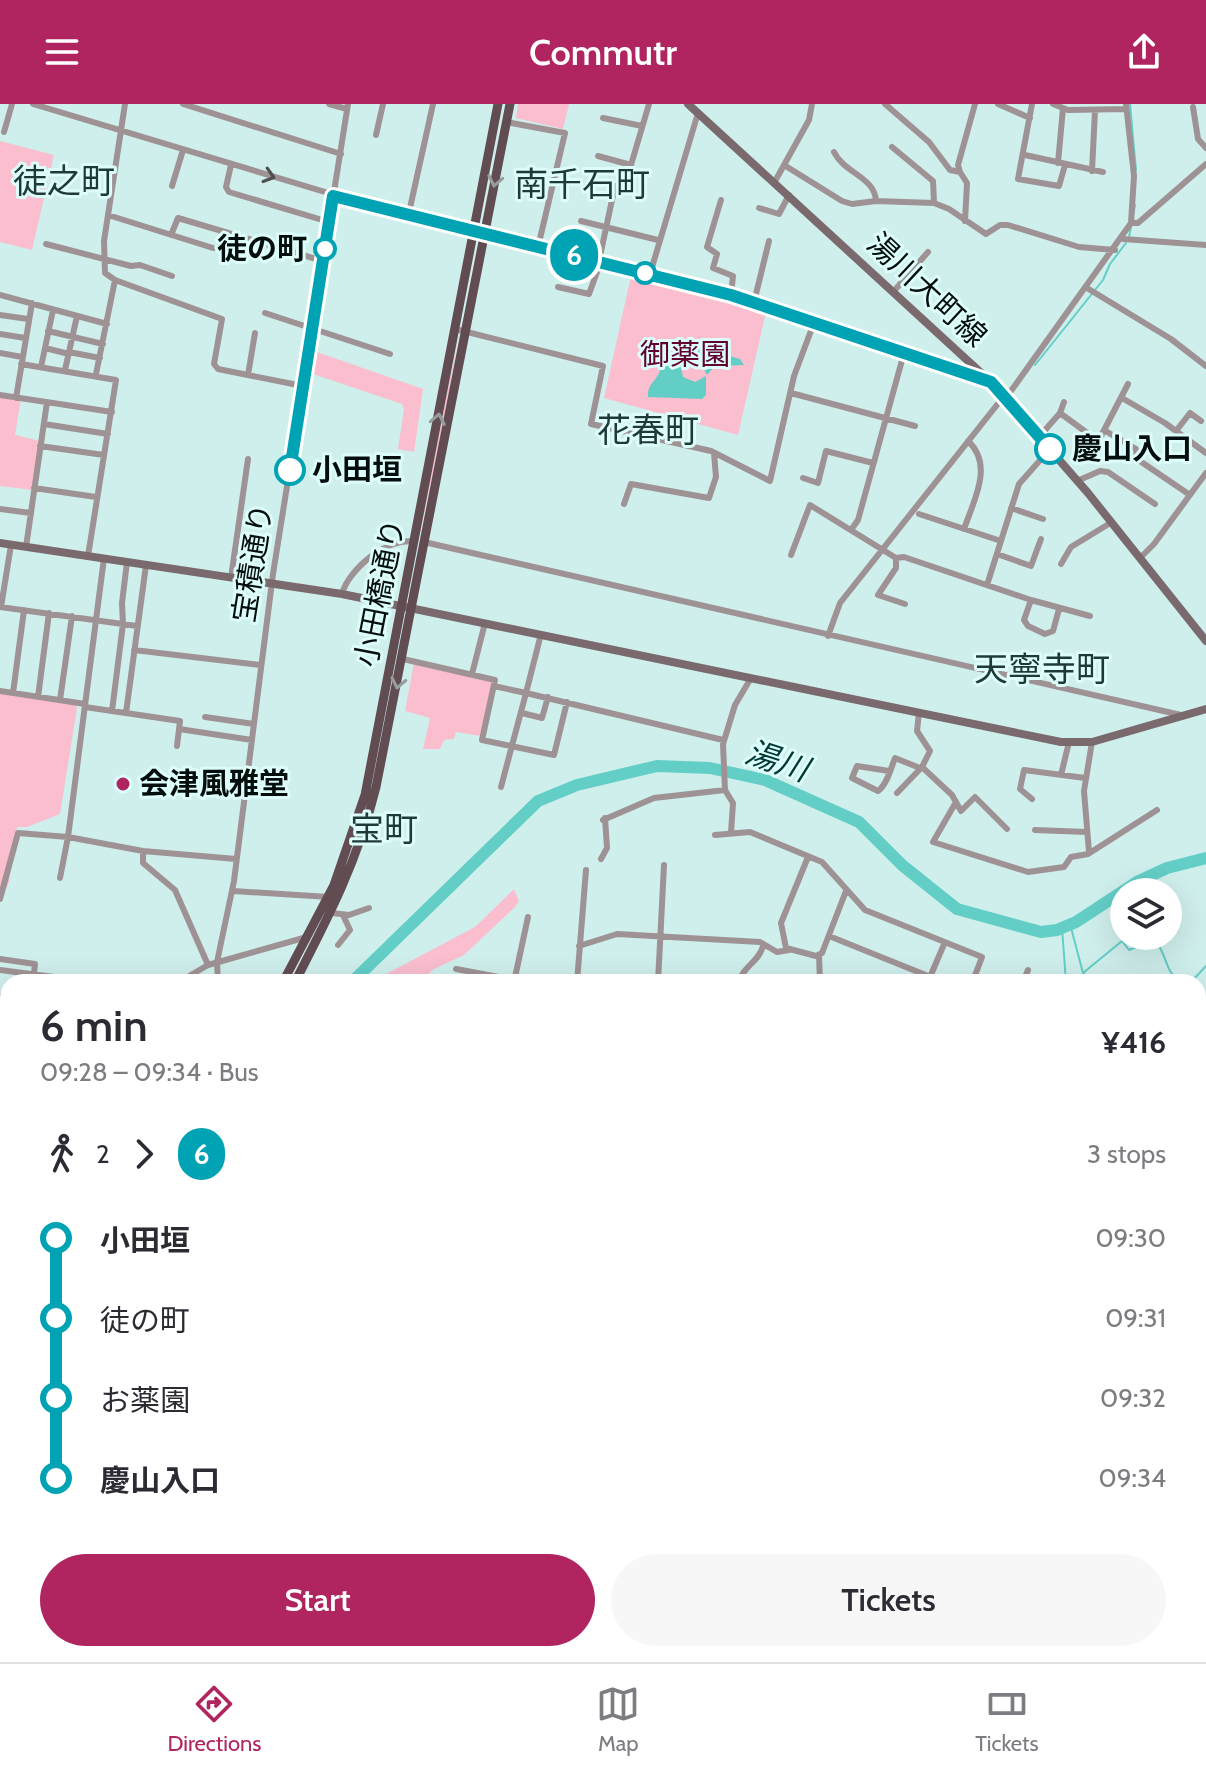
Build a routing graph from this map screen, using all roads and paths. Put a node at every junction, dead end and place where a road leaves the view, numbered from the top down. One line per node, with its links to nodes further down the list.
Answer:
1 (12, 104): 29 (street)
2 (33, 104): 28 (street)
3 (125, 104): 28 (street)
4 (183, 104): 35 (street)
5 (329, 104): 18 (street)
6 (383, 104): 30 (street)
7 (433, 104): 55 (street)
8 (498, 104): 61 (main road, 小田橋通り)
9 (510, 104): 26 (main road, 小田橋通り)
10 (649, 104): 27 (street)
11 (688, 104): 23 (street, 湯川大町線)
12 (812, 104): 41 (street)
13 (885, 104): 43 (street)
14 (975, 104): 43 (street)
15 (998, 104): 25 (street)
16 (1032, 104): 25 (street)
17 (1053, 104): 21 (street)
18 (348, 106): 35 (street, 宝積通り)
19 (1126, 107): 22 (street); 59 (street)
20 (1193, 107): 32 (street)
21 (1063, 108): 22 (street); 38 (street)
22 (1095, 110): 42 (street)
23 (698, 113): 45 (street, 湯川大町線); 65 (street)
24 (603, 118): 27 (street)
25 (1030, 118): 36 (street)
26 (506, 122): 62 (main road, 小田橋通り, one-way to 62); 69 (street)
27 (642, 126): 37 (street)
28 (122, 131): 33 (street); 54 (street)
29 (4, 132)
30 (376, 135)
31 (892, 147): 52 (street)
32 (1206, 148)
33 (183, 150): 40 (street); 46 (street)
34 (834, 152): 51 (street)
35 (341, 154): 49 (street, 宝積通り)
36 (1025, 155): 38 (street); 38 (street)
37 (598, 156)
38 (1062, 164): 42 (street)
39 (1206, 164): 59 (street)
40 (231, 165): 49 (street, one-way to 49); 58 (street)
41 (784, 165): 45 (street); 51 (street)
42 (1092, 171): 44 (street)
43 (960, 172): 57 (street)
44 (1103, 172)
45 (774, 183): 48 (street, 湯川大町線)
46 (172, 186)
47 (615, 186): 60 (street)
48 (789, 195): 53 (street); 81 (street, 湯川大町線)
49 (333, 196): 55 (street); 58 (street, 宝積通り)
50 (721, 200): 83 (street)
51 (876, 201): 52 (street)
52 (934, 203): 57 (street)
53 (759, 208)
54 (108, 215): 63 (street); 73 (street)
55 (408, 217): 61 (street)
56 (581, 221): 60 (street)
57 (965, 221): 71 (street)
58 (329, 222): 74 (street, 宝積通り)
59 (1131, 223): 64 (street)
60 (606, 227): 65 (street); 75 (street)
61 (474, 230): 62 (street); 94 (main road, 小田橋通り)
62 (486, 232): 69 (street); 94 (main road, 小田橋通り)
63 (171, 235): 70 (street); 74 (street)
64 (1123, 239): 68 (street); 71 (street)
65 (658, 240): 76 (street)
66 (769, 241): 84 (street)
67 (46, 244): 73 (street)
68 (1206, 245)
69 (538, 247): 75 (street)
70 (213, 248)
71 (1115, 250): 80 (street)
72 (928, 252): 81 (street)
73 (103, 257): 77 (street); 78 (street)
74 (323, 261): 93 (street, 宝積通り)
75 (600, 261): 76 (street); 79 (street)
76 (650, 274): 83 (street)
77 (172, 276)
78 (115, 280): 92 (street); 112 (street)
79 (558, 287)
80 (1087, 288): 108 (street); 118 (street)
81 (894, 291): 113 (street, 湯川大町線)
82 (0, 295): 85 (street)
83 (731, 295): 84 (street)
84 (754, 302): 91 (street)
85 (32, 303): 86 (street); 90 (street)
86 (53, 310): 89 (street); 95 (street)
87 (265, 313): 93 (street)
88 (0, 315): 90 (street)
89 (77, 316): 92 (street); 98 (street)
90 (28, 319): 99 (street)
91 (815, 320): 104 (street); 116 (street)
92 (107, 324): 100 (street)
93 (312, 329): 105 (street); 115 (street, 宝積通り)
94 (461, 330): 136 (street); 159 (main road, 小田橋通り)
95 (48, 331): 98 (street); 101 (street)
96 (255, 333): 112 (street)
97 (0, 334): 99 (street)
98 (72, 337): 100 (street); 103 (street)
99 (25, 338): 107 (street)
100 (103, 344): 106 (street)
101 (45, 348): 103 (street); 109 (street)
102 (0, 353): 107 (street)
103 (69, 353): 106 (street); 110 (street)
104 (904, 353): 113 (street); 125 (street)
105 (390, 354)
106 (100, 358): 111 (street)
107 (22, 360): 109 (street); 119 (street)
108 (1206, 366)
109 (41, 367): 110 (street)
110 (65, 370): 111 (street)
111 (96, 374): 123 (street)
112 (248, 375): 115 (street)
113 (991, 382): 118 (street, 湯川大町線)
114 (1128, 384): 120 (street)
115 (303, 386): 174 (street, 宝積通り)
116 (791, 393): 125 (street); 136 (street)
117 (0, 395): 119 (street)
118 (1005, 397): 132 (street, 湯川大町線); 133 (street)
119 (16, 398): 121 (street)
120 (1122, 398): 129 (street); 130 (street)
121 (47, 402): 123 (street); 127 (street)
122 (1064, 402): 124 (street)
123 (112, 412): 131 (street)
124 (1060, 413): 129 (street); 132 (street)
125 (886, 417): 128 (street); 140 (street)
126 (1201, 421): 130 (street)
127 (44, 424): 131 (street); 134 (street)
128 (915, 426)
129 (1104, 430): 145 (street)
130 (1176, 431): 137 (street)
131 (108, 434): 138 (street)
132 (1039, 437): 135 (street, 湯川大町線)
133 (968, 441): 155 (street); 163 (street)
134 (40, 446): 138 (street); 144 (street)
135 (1050, 449): 143 (street, 湯川大町線); 149 (street)
136 (714, 453): 147 (street)
137 (1206, 453)
138 (104, 455): 146 (street)
139 (248, 459): 173 (street)
140 (873, 463): 142 (street); 156 (street)
141 (1206, 473): 145 (street)
142 (803, 478)
143 (1077, 481): 148 (street); 154 (street, 湯川大町線)
144 (34, 488): 146 (street); 151 (street)
145 (1190, 495): 167 (street)
146 (96, 497): 166 (street)
147 (624, 504)
148 (1155, 504)
149 (1011, 508): 153 (street); 158 (street)
150 (0, 509): 151 (street)
151 (31, 513): 162 (street)
152 (919, 514): 155 (street)
153 (1043, 519)
154 (1112, 522): 167 (street, 湯川大町線); 171 (street)
155 (964, 529): 158 (street)
156 (851, 530): 163 (street); 165 (street)
157 (1041, 539): 164 (street)
158 (1001, 541): 164 (street)
159 (420, 542): 176 (street); 180 (main road, 小田橋通り); 191 (street)
160 (0, 543): 161 (street)
161 (11, 545): 162 (street); 179 (street)
162 (26, 547): 166 (street)
163 (883, 550): 169 (street); 191 (street)
164 (997, 554): 175 (street)
165 (791, 555)
166 (88, 556): 168 (street)
167 (1141, 557): 192 (street, 湯川大町線)
168 (104, 558): 170 (street); 186 (street)
169 (896, 558): 175 (street); 178 (street)
170 (127, 562): 172 (street); 188 (street)
171 (1061, 564)
172 (146, 565): 173 (street); 189 (street)
173 (231, 578): 174 (street)
174 (272, 584): 176 (street); 195 (street, 宝積通り)
175 (987, 585): 177 (street)
176 (342, 594): 180 (street)
177 (1031, 600): 181 (street); 181 (street)
178 (905, 604)
179 (1, 607): 182 (street)
180 (408, 607): 187 (street); 194 (main road, 小田橋通り); 248 (main road, 小田橋通り)
181 (1059, 609): 185 (street)
182 (24, 610): 183 (street); 200 (street)
183 (49, 613): 184 (street); 202 (street)
184 (72, 616): 186 (street); 204 (street)
185 (1090, 616)
186 (97, 620): 188 (street); 206 (street)
187 (485, 623): 190 (street); 196 (street)
188 (123, 624): 189 (street); 208 (street)
189 (137, 626): 193 (street)
190 (541, 634): 197 (street); 201 (street)
191 (828, 636): 212 (street)
192 (1206, 641)
193 (134, 650): 195 (street); 210 (street)
194 (403, 659): 196 (street); 251 (main road, 小田橋通り, one-way to 251)
195 (260, 665): 214 (street, 宝積通り)
196 (472, 674): 198 (street)
197 (751, 678): 209 (street); 217 (street)
198 (494, 686): 201 (street); 221 (street)
199 (0, 691): 200 (street)
200 (13, 693): 202 (street)
201 (526, 693): 203 (street); 211 (street)
202 (38, 697): 204 (street)
203 (548, 697): 205 (street); 211 (street)
204 (60, 700): 206 (street)
205 (567, 702): 217 (street); 221 (street)
206 (85, 705): 208 (street); 237 (street)
207 (1206, 709): 212 (street)
208 (112, 711): 210 (street)
209 (919, 712): 218 (street); 222 (street)
210 (126, 713): 215 (street)
211 (522, 713): 221 (street)
212 (1186, 716): 219 (street)
213 (205, 717): 214 (street)
214 (254, 724): 216 (street, 宝積通り)
215 (179, 729): 216 (street); 220 (street)
216 (252, 740): 241 (street, 宝積通り)
217 (723, 742): 227 (street)
218 (1069, 742): 219 (street); 224 (street)
219 (1092, 742): 225 (street)
220 (177, 746)
221 (512, 746): 226 (street)
222 (921, 768): 223 (street); 228 (street); 230 (street)
223 (889, 771): 223 (street)
224 (1061, 775): 225 (street); 229 (street)
225 (1085, 778): 234 (street)
226 (501, 787)
227 (725, 790): 235 (street); 242 (street)
228 (897, 793)
229 (1032, 799)
230 (956, 802): 232 (street); 239 (street)
231 (1157, 810): 239 (street)
232 (1007, 829)
233 (1035, 830): 234 (street)
234 (1087, 832): 239 (street)
235 (731, 833): 236 (street); 240 (street)
236 (715, 835)
237 (68, 837): 238 (street); 245 (street); 249 (street)
238 (143, 851): 241 (street); 265 (street)
239 (1089, 852)
240 (808, 857): 247 (street); 261 (street)
241 (236, 859): 246 (street, 宝積通り)
242 (601, 859)
243 (664, 865): 256 (street)
244 (586, 870): 259 (street)
245 (60, 878)
246 (233, 891): 248 (street); 264 (street, 宝積通り)
247 (846, 891): 254 (street); 257 (street)
248 (329, 897): 255 (main road, 小田橋通り)
249 (0, 899)
250 (369, 908): 252 (street)
251 (332, 913): 252 (street); 272 (main road, 小田橋通り)
252 (343, 915): 258 (street)
253 (528, 917): 274 (street)
254 (829, 936): 262 (street); 279 (street)
255 (308, 937): 264 (street); 271 (main road, 小田橋通り)
256 (661, 937): 259 (street); 260 (street); 276 (street)
257 (945, 942): 280 (street); 281 (street)
258 (338, 945)
259 (579, 946): 275 (street)
260 (763, 946): 261 (street); 277 (street)
261 (789, 950): 262 (street)
262 (819, 955): 278 (street)
263 (0, 959): 268 (street)
264 (217, 962): 265 (street); 270 (street, 宝積通り)
265 (208, 965): 269 (street)
266 (456, 969): 273 (street)
267 (1028, 970): 282 (street)
268 (34, 974)
269 (193, 974)
270 (218, 974)
271 (287, 974)
272 (299, 974)
273 (480, 974)
274 (516, 974)
275 (577, 974)
276 (659, 974)
277 (742, 974)
278 (820, 974)
279 (923, 974)
280 (931, 974)
281 (976, 974)
282 (1026, 974)

